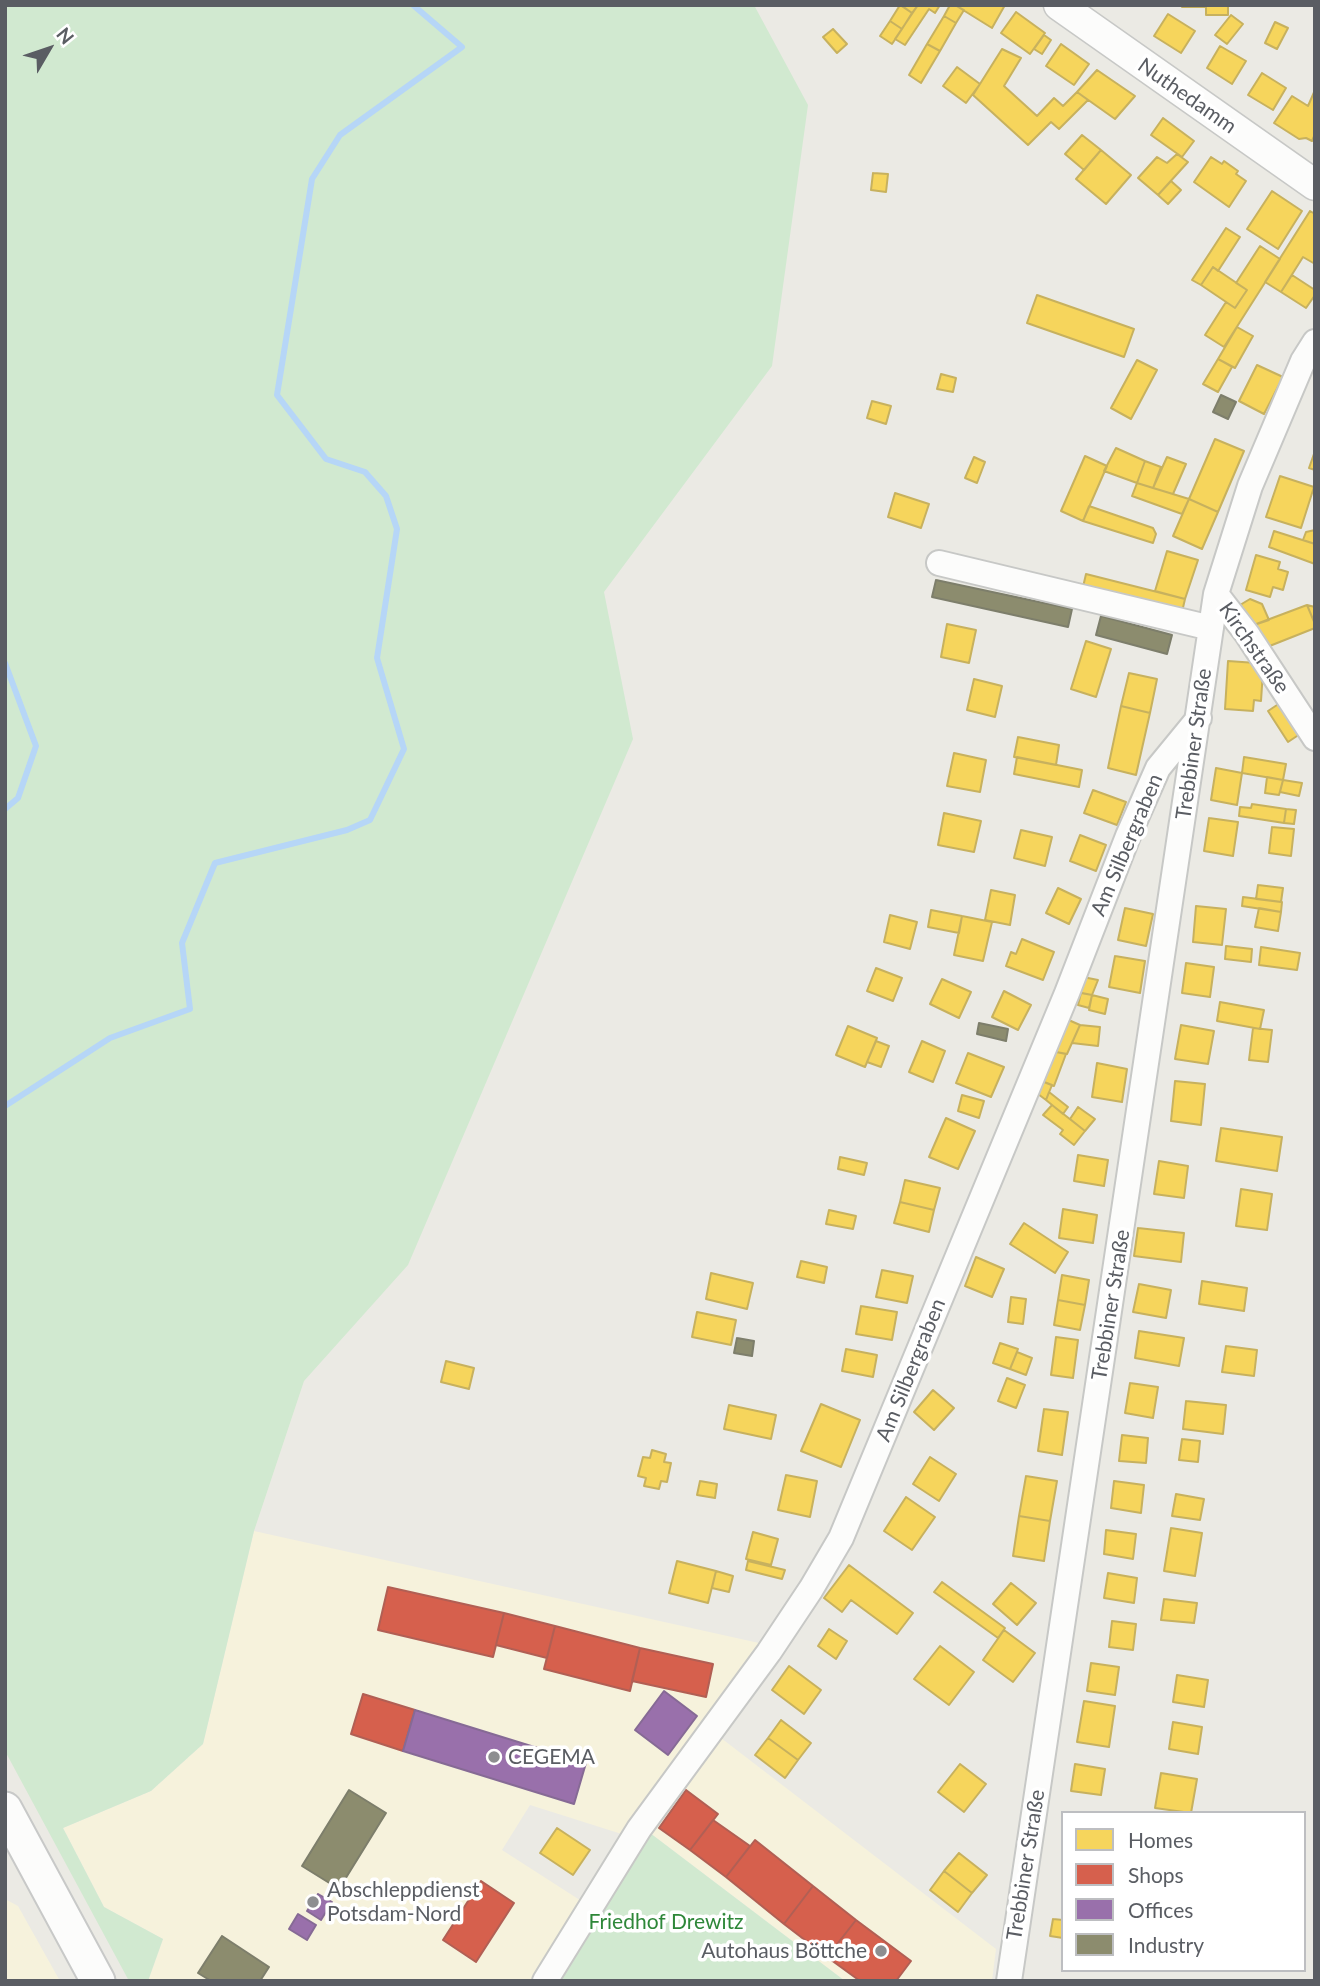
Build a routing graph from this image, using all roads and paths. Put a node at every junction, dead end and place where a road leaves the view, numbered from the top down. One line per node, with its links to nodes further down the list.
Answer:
1 (1059, 5): 2 (street, Nuthedamm)
2 (1315, 186)
3 (1315, 342): 5 (street, Trebbiner Straße)
4 (939, 563): 6 (street)
5 (1216, 594): 6 (street, Trebbiner Straße); 8 (street, Kirchstraße)
6 (1210, 628): 7 (street, Trebbiner Straße)
7 (1199, 718): 11 (street, Am Silbergraben); 12 (street, Trebbiner Straße)
8 (1315, 738)
9 (5, 1809): 10 (main road)
10 (98, 1981)
11 (545, 1981)
12 (1009, 1981)

